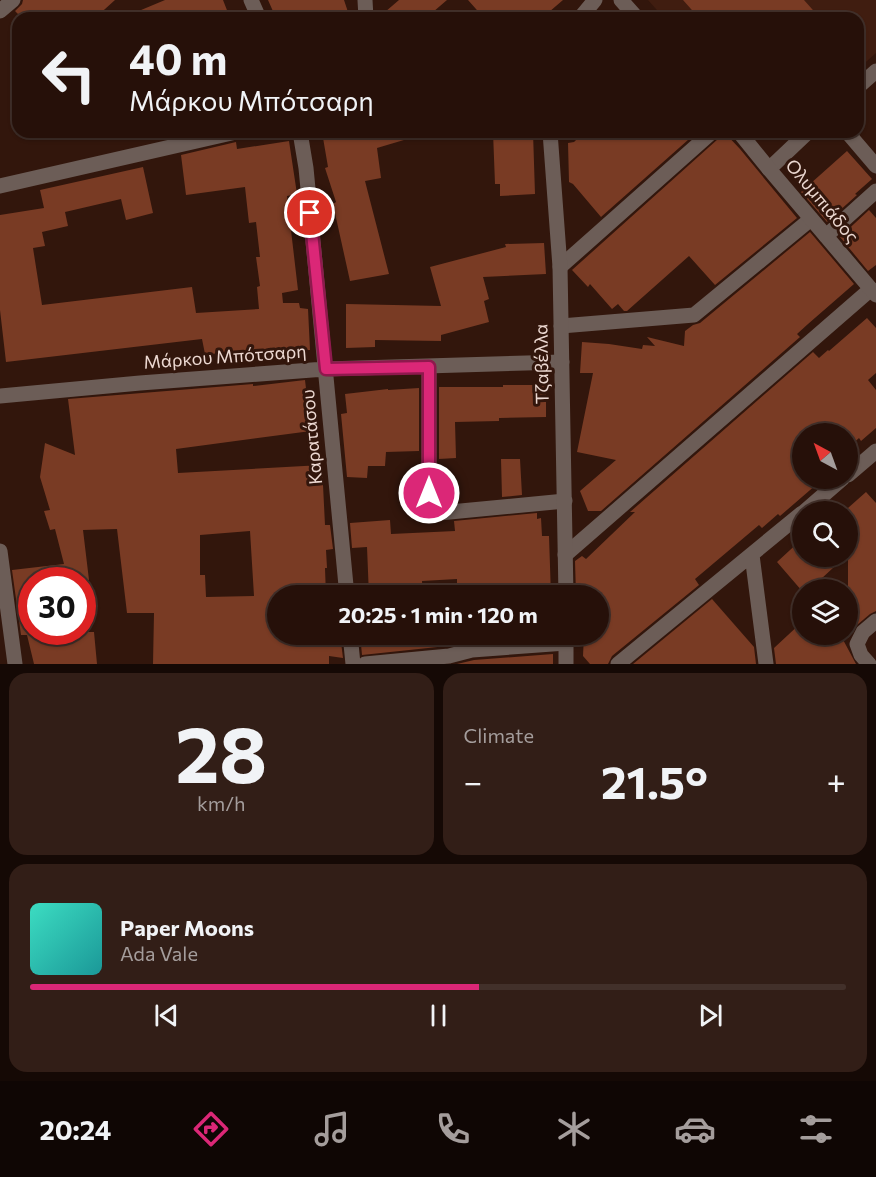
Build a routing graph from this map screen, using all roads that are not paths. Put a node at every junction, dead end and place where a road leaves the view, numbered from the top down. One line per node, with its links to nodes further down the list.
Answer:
1 (13, 0): 4 (street)
2 (595, 0): 5 (street)
3 (621, 0): 6 (street)
4 (0, 11)
5 (585, 12)
6 (632, 12)
7 (876, 71): 8 (street)
8 (864, 82)
9 (210, 138): 18 (street)
10 (301, 138): 27 (street, Καρατάσου)
11 (550, 138): 22 (street, Τζαβέλλα)
12 (705, 138): 22 (street)
13 (744, 138): 17 (street, Ολυμπιάδος)
14 (802, 138): 17 (street)
15 (852, 138): 16 (street)
16 (876, 166)
17 (769, 169): 20 (street, Ολυμπιάδος)
18 (0, 186)
19 (876, 190): 21 (street)
20 (811, 219): 21 (street, Ολυμπιάδος); 24 (street)
21 (826, 236): 23 (street, Ολυμπιάδος)
22 (560, 267): 24 (street, Τζαβέλλα)
23 (873, 292): 36 (street)
24 (561, 326): 25 (street, Τζαβέλλα)
25 (562, 362): 26 (street, Μάρκου Μπότσαρη); 32 (street, Τζαβέλλα)
26 (429, 367): 27 (street, Μάρκου Μπότσαρη); 32 (street)
27 (326, 369): 28 (street, Μάρκου Μπότσαρη); 38 (street, Καρατάσου)
28 (0, 396)
29 (876, 451): 30 (street)
30 (858, 466)
31 (830, 489): 33 (street)
32 (565, 501): 36 (street, Τζαβέλλα)
33 (816, 501)
34 (792, 521): 37 (street)
35 (0, 551): 45 (street)
36 (566, 555): 39 (street, Τζαβέλλα)
37 (752, 555): 49 (street); 50 (street)
38 (346, 585)
39 (566, 585)
40 (876, 621): 51 (street)
41 (351, 645): 46 (street)
42 (515, 645): 44 (street)
43 (566, 645): 48 (street)
44 (450, 660): 47 (street)
45 (15, 664)
46 (353, 664)
47 (365, 664)
48 (566, 664)
49 (618, 664)
50 (766, 664)
51 (869, 664)

